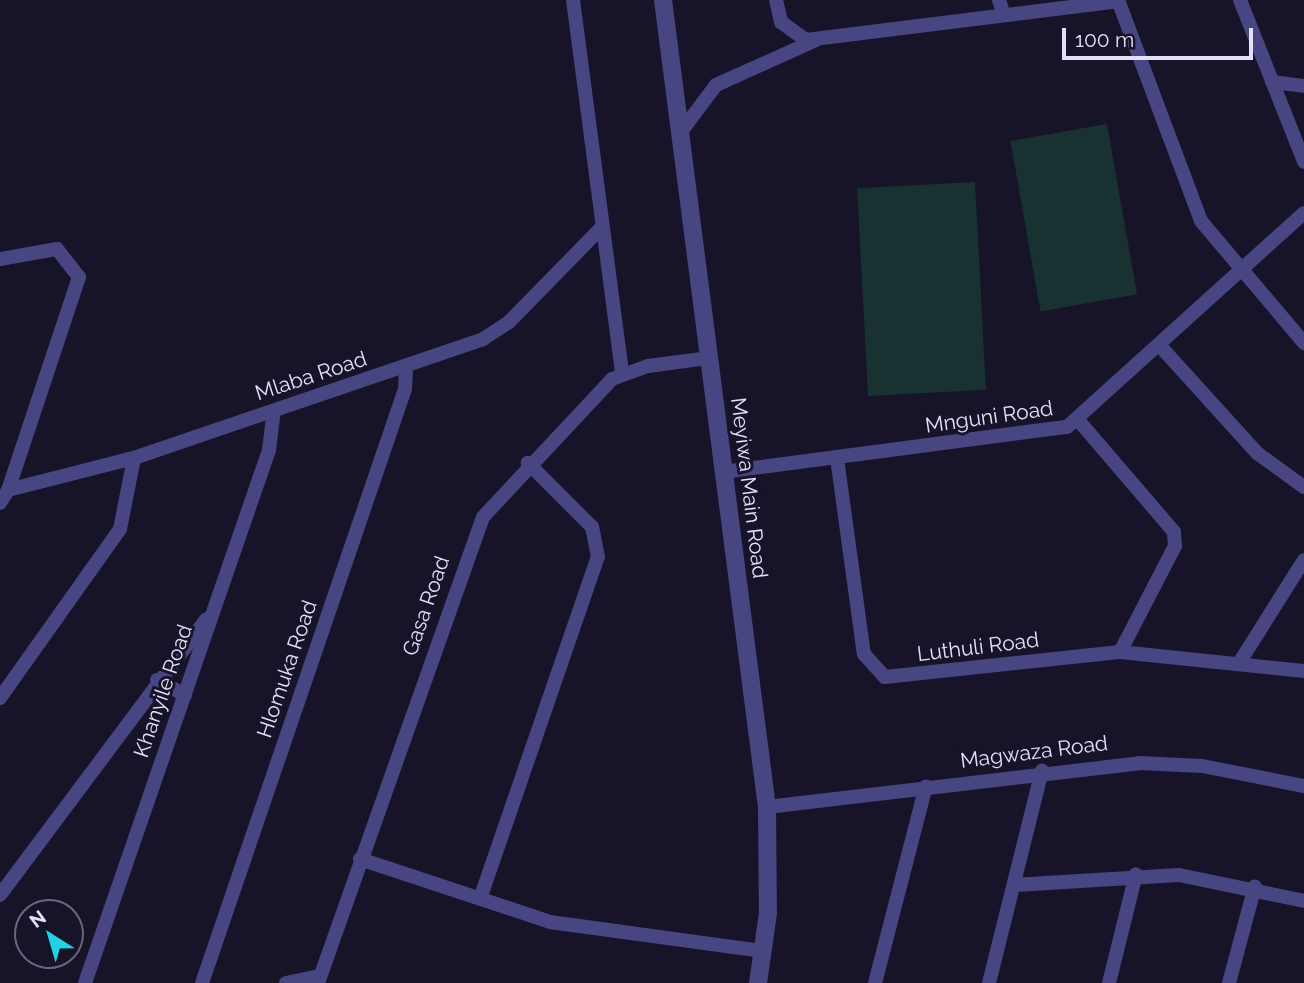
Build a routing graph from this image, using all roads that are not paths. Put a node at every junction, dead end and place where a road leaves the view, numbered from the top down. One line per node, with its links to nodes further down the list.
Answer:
1 (573, 0): 14 (street)
2 (663, 0): 11 (street, Meyiwa Main Road)
3 (776, 0): 8 (street)
4 (999, 0): 7 (street)
5 (1118, 0): 7 (street); 16 (street)
6 (1240, 0): 9 (street)
7 (1004, 15): 8 (street)
8 (819, 39): 11 (street)
9 (1272, 82): 10 (street); 12 (street)
10 (1304, 86)
11 (680, 133): 19 (street, Meyiwa Main Road)
12 (1304, 162)
13 (1304, 213): 16 (street, Mnguni Road)
14 (603, 227): 20 (street, Mlaba Road); 21 (street)
15 (0, 259): 29 (street)
16 (1242, 274): 17 (street); 18 (street, Mnguni Road)
17 (1304, 343)
18 (1161, 348): 23 (street, Mnguni Road); 28 (street)
19 (709, 358): 21 (street); 27 (street, Meyiwa Main Road)
20 (405, 368): 22 (street, Mlaba Road); 53 (street, Hlomuka Road)
21 (622, 373): 26 (street, Gasa Road)
22 (274, 411): 24 (street, Mlaba Road); 32 (street, Khanyile Road)
23 (1079, 421): 25 (street, Mnguni Road); 33 (street)
24 (134, 458): 29 (street, Mlaba Road); 38 (street)
25 (837, 458): 27 (street, Mnguni Road); 33 (street, Luthuli Road)
26 (528, 463): 43 (street, Gasa Road); 48 (street)
27 (723, 472): 42 (street, Meyiwa Main Road)
28 (1304, 487)
29 (8, 491): 30 (street)
30 (0, 503)
31 (1304, 560): 34 (street)
32 (211, 614): 36 (street); 37 (street, Khanyile Road)
33 (1120, 652): 34 (street, Luthuli Road)
34 (1241, 660): 35 (street, Luthuli Road)
35 (1304, 671)
36 (157, 680): 37 (street); 47 (street)
37 (185, 695): 52 (street, Khanyile Road)
38 (0, 698)
39 (1042, 771): 40 (street, Magwaza Road); 41 (street, Magwaza Road); 45 (street)
40 (926, 786): 42 (street, Magwaza Road); 56 (street)
41 (1304, 786)
42 (767, 807): 50 (street, Meyiwa Main Road)
43 (360, 859): 48 (street); 51 (street, Gasa Road)
44 (1136, 874): 45 (street); 46 (street); 58 (street)
45 (1014, 885): 57 (street)
46 (1255, 886): 49 (street); 59 (street)
47 (0, 895)
48 (480, 899): 50 (street)
49 (1304, 901)
50 (763, 951): 55 (street, Meyiwa Main Road)
51 (319, 980): 54 (street)
52 (85, 983)
53 (202, 983)
54 (286, 983)
55 (758, 983)
56 (875, 983)
57 (989, 983)
58 (1109, 983)
59 (1229, 983)

